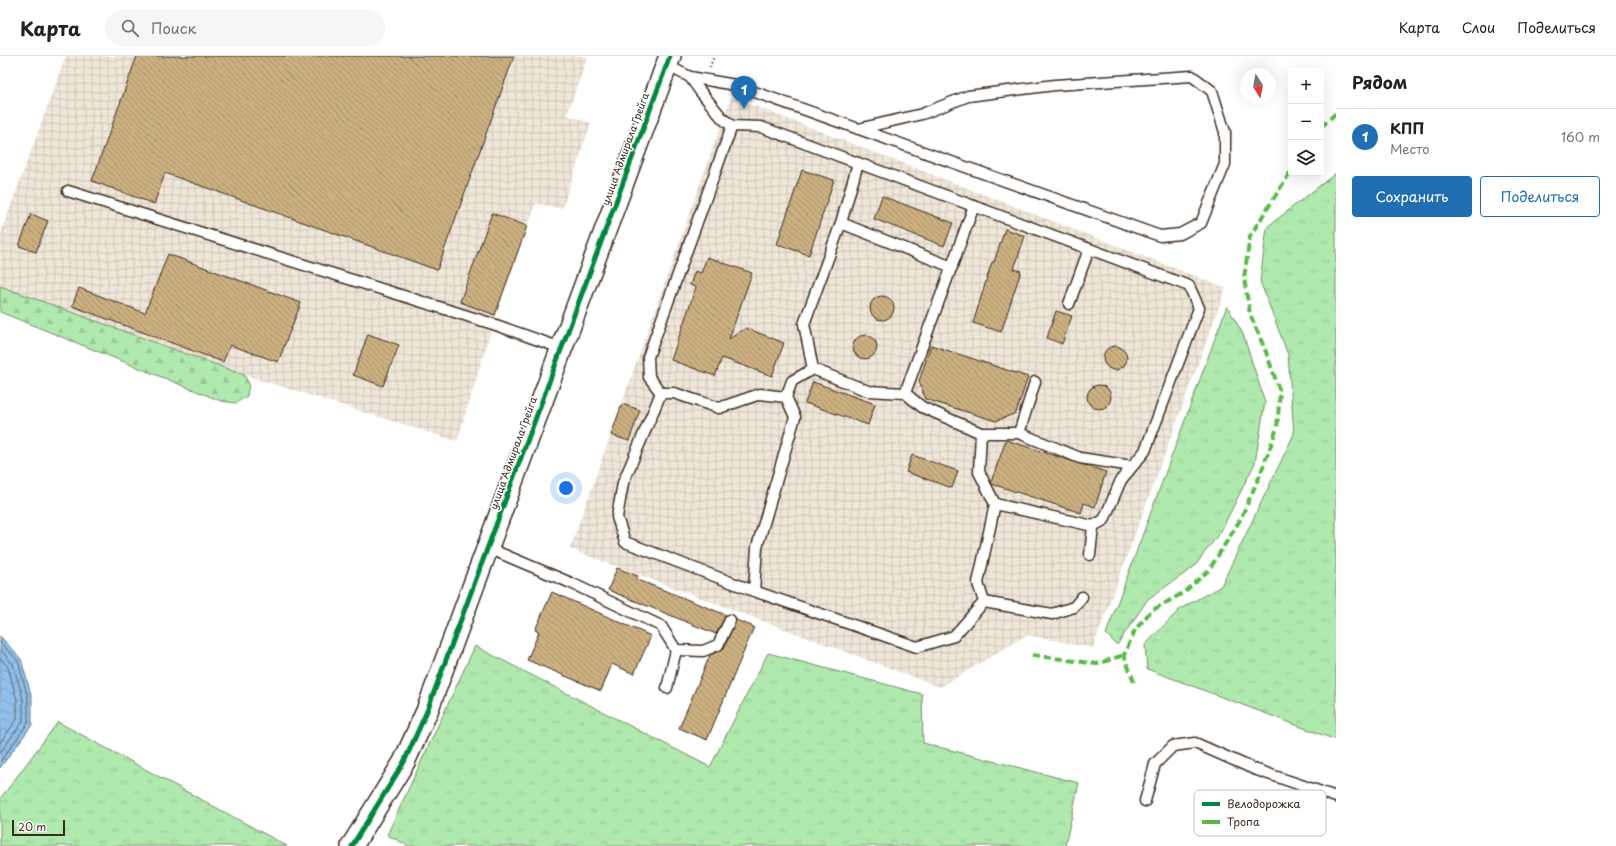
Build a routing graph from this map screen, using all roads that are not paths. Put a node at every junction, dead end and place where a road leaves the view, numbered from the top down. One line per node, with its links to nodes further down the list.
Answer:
1 (668, 61): 2 (lane); 12 (street, улица Адмирала Грейга)
2 (690, 76): 3 (lane); 4 (lane)
3 (732, 126): 5 (lane); 15 (lane)
4 (858, 129): 4 (lane)
5 (858, 163): 7 (lane); 8 (lane)
6 (68, 191): 12 (lane)
7 (974, 206): 9 (lane); 10 (lane)
8 (841, 223): 10 (lane); 13 (lane)
9 (1089, 249): 11 (lane); 20 (lane)
10 (952, 267): 16 (lane)
11 (1069, 304)
12 (561, 348): 23 (street, улица Адмирала Грейга)
13 (813, 369): 16 (lane); 17 (lane)
14 (1035, 382): 19 (lane)
15 (661, 393): 17 (lane); 25 (lane)
16 (905, 393): 18 (lane)
17 (786, 397): 25 (lane)
18 (981, 433): 19 (lane); 21 (lane)
19 (1019, 433): 20 (lane)
20 (1132, 466): 22 (lane)
21 (995, 504): 22 (lane); 27 (lane)
22 (1093, 526): 24 (lane)
23 (488, 548): 29 (lane); 35 (street, улица Адмирала Грейга)
24 (1090, 555)
25 (754, 591): 27 (lane)
26 (1082, 597): 27 (lane)
27 (984, 602)
28 (730, 620): 29 (lane)
29 (676, 650): 30 (lane)
30 (666, 688)
31 (1316, 790): 34 (lane)
32 (1326, 794): 33 (lane)
33 (1336, 797)
34 (1145, 801)
35 (352, 846)

